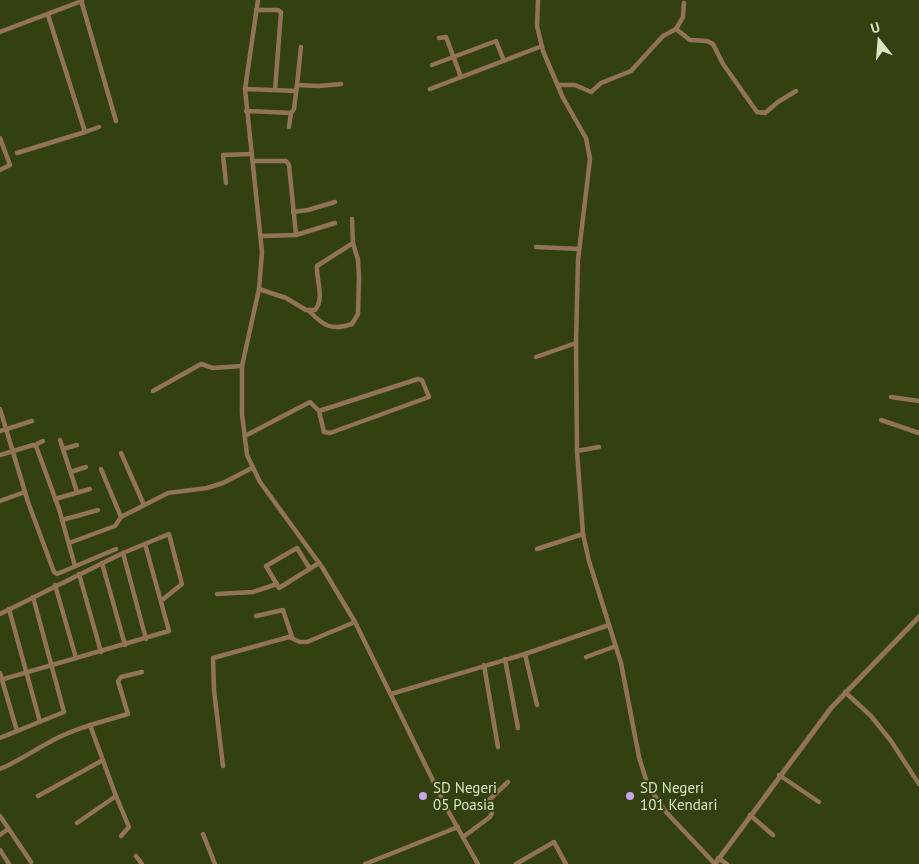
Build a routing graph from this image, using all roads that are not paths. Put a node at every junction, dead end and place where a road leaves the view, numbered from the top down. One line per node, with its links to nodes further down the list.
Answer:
1 (258, 0): 5 (street)
2 (538, 0): 10 (street)
3 (81, 1): 6 (street); 26 (street)
4 (684, 3): 7 (street)
5 (256, 10): 19 (street); 21 (street)
6 (48, 15): 8 (street); 29 (street)
7 (676, 29): 18 (street); 23 (street)
8 (0, 32)
9 (439, 38): 12 (street)
10 (542, 46): 13 (street); 18 (street)
11 (300, 47): 17 (street)
12 (453, 57): 13 (street); 14 (street); 15 (street)
13 (504, 61): 15 (street)
14 (432, 65)
15 (461, 77): 20 (street)
16 (341, 84): 17 (street)
17 (297, 85): 22 (street)
18 (558, 85): 44 (street)
19 (245, 89): 21 (street); 24 (street)
20 (430, 89)
21 (275, 90): 22 (street)
22 (296, 91): 25 (street)
23 (796, 91)
24 (246, 111): 25 (street); 32 (street)
25 (291, 113): 28 (street)
26 (116, 121)
27 (99, 127): 29 (street)
28 (289, 128)
29 (85, 132): 31 (street)
30 (0, 138): 34 (street)
31 (17, 153)
32 (252, 154): 33 (street); 35 (street)
33 (253, 161): 37 (street); 41 (street)
34 (0, 170)
35 (226, 183)
36 (335, 202): 37 (street)
37 (293, 212): 40 (street)
38 (352, 219): 42 (street)
39 (335, 223): 40 (street)
40 (296, 235): 41 (street)
41 (262, 236): 45 (street)
42 (353, 243): 46 (street); 46 (street)
43 (536, 247): 44 (street)
44 (579, 249): 47 (street)
45 (258, 289): 46 (street); 49 (street)
46 (309, 311)
47 (576, 344): 48 (street); 68 (street)
48 (536, 357)
49 (242, 366): 50 (street); 60 (street)
50 (153, 391)
51 (892, 397): 52 (street)
52 (919, 401)
53 (0, 409): 57 (street)
54 (319, 410): 54 (street); 60 (street)
55 (880, 420): 59 (street)
56 (32, 421): 57 (street)
57 (6, 429): 58 (street); 67 (street)
58 (0, 431)
59 (919, 433)
60 (245, 436): 72 (street)
61 (60, 440): 66 (street)
62 (43, 442): 63 (street)
63 (35, 445): 67 (street); 78 (street)
64 (77, 445): 66 (street)
65 (599, 447): 68 (street)
66 (63, 449): 74 (street)
67 (13, 451): 70 (street); 76 (street)
68 (576, 451): 84 (street)
69 (122, 453): 80 (street)
70 (0, 455)
71 (86, 467): 74 (street)
72 (252, 468): 80 (street); 91 (street)
73 (101, 469): 82 (street)
74 (70, 472): 77 (street)
75 (90, 489): 77 (street)
76 (25, 492): 79 (street); 92 (street)
77 (77, 492): 78 (street)
78 (55, 499): 83 (street)
79 (0, 501)
80 (144, 505): 82 (street)
81 (98, 510): 83 (street)
82 (121, 517): 85 (street)
83 (62, 520): 85 (street)
84 (583, 534): 88 (street); 105 (street)
85 (69, 543): 92 (street)
86 (145, 544): 89 (street); 99 (street); 99 (street)
87 (116, 549): 92 (street)
88 (537, 549)
89 (123, 553): 90 (street); 107 (street)
90 (102, 563): 94 (street); 108 (street)
91 (319, 563): 93 (street); 104 (street)
92 (75, 566)
93 (310, 569): 95 (street); 95 (street)
94 (79, 574): 96 (street); 110 (street)
95 (277, 584): 97 (street)
96 (55, 585): 98 (street); 113 (street)
97 (217, 594)
98 (32, 597): 100 (street); 115 (street)
99 (162, 600): 107 (street)
100 (9, 609): 101 (street); 117 (street)
101 (0, 614)
102 (256, 616): 106 (street)
103 (919, 617): 121 (street)
104 (355, 622): 106 (street); 122 (street)
105 (609, 625): 109 (street); 111 (street)
106 (292, 637): 131 (street)
107 (146, 639): 108 (street)
108 (125, 645): 110 (street)
109 (616, 646): 112 (street); 160 (street)
110 (100, 652): 113 (street)
111 (525, 654): 114 (street); 123 (street)
112 (586, 657)
113 (76, 658): 115 (street)
114 (505, 659): 116 (street); 126 (street)
115 (50, 665): 117 (street); 124 (street)
116 (484, 665): 122 (street); 129 (street)
117 (26, 672): 120 (street); 124 (street)
118 (142, 672): 125 (street)
119 (0, 673): 120 (street)
120 (1, 680): 127 (street)
121 (845, 692): 133 (street); 135 (street)
122 (391, 694): 142 (street)
123 (537, 705)
124 (40, 722): 127 (street)
125 (90, 725): 130 (street); 132 (street)
126 (518, 728)
127 (17, 731): 128 (street)
128 (0, 738)
129 (498, 747)
130 (103, 760): 136 (street); 137 (street)
131 (223, 766)
132 (0, 769)
133 (779, 776): 138 (street); 139 (street)
134 (508, 782): 148 (street)
135 (919, 784)
136 (38, 796)
137 (116, 796): 141 (street); 147 (street)
138 (819, 802)
139 (750, 815): 145 (street); 151 (street)
140 (0, 816): 143 (street)
141 (77, 823)
142 (458, 827): 148 (street); 156 (street)
143 (8, 829): 146 (street); 152 (street)
144 (204, 834): 155 (street)
145 (773, 834)
146 (0, 835)
147 (121, 836)
148 (463, 837): 157 (street)
149 (0, 850): 153 (street)
150 (136, 856): 154 (street)
151 (718, 858): 160 (street); 161 (street)
152 (31, 862)
153 (9, 864)
154 (142, 864)
155 (215, 864)
156 (365, 864)
157 (478, 864)
158 (516, 864): 159 (street)
159 (566, 864)
160 (715, 864)
161 (727, 864)

